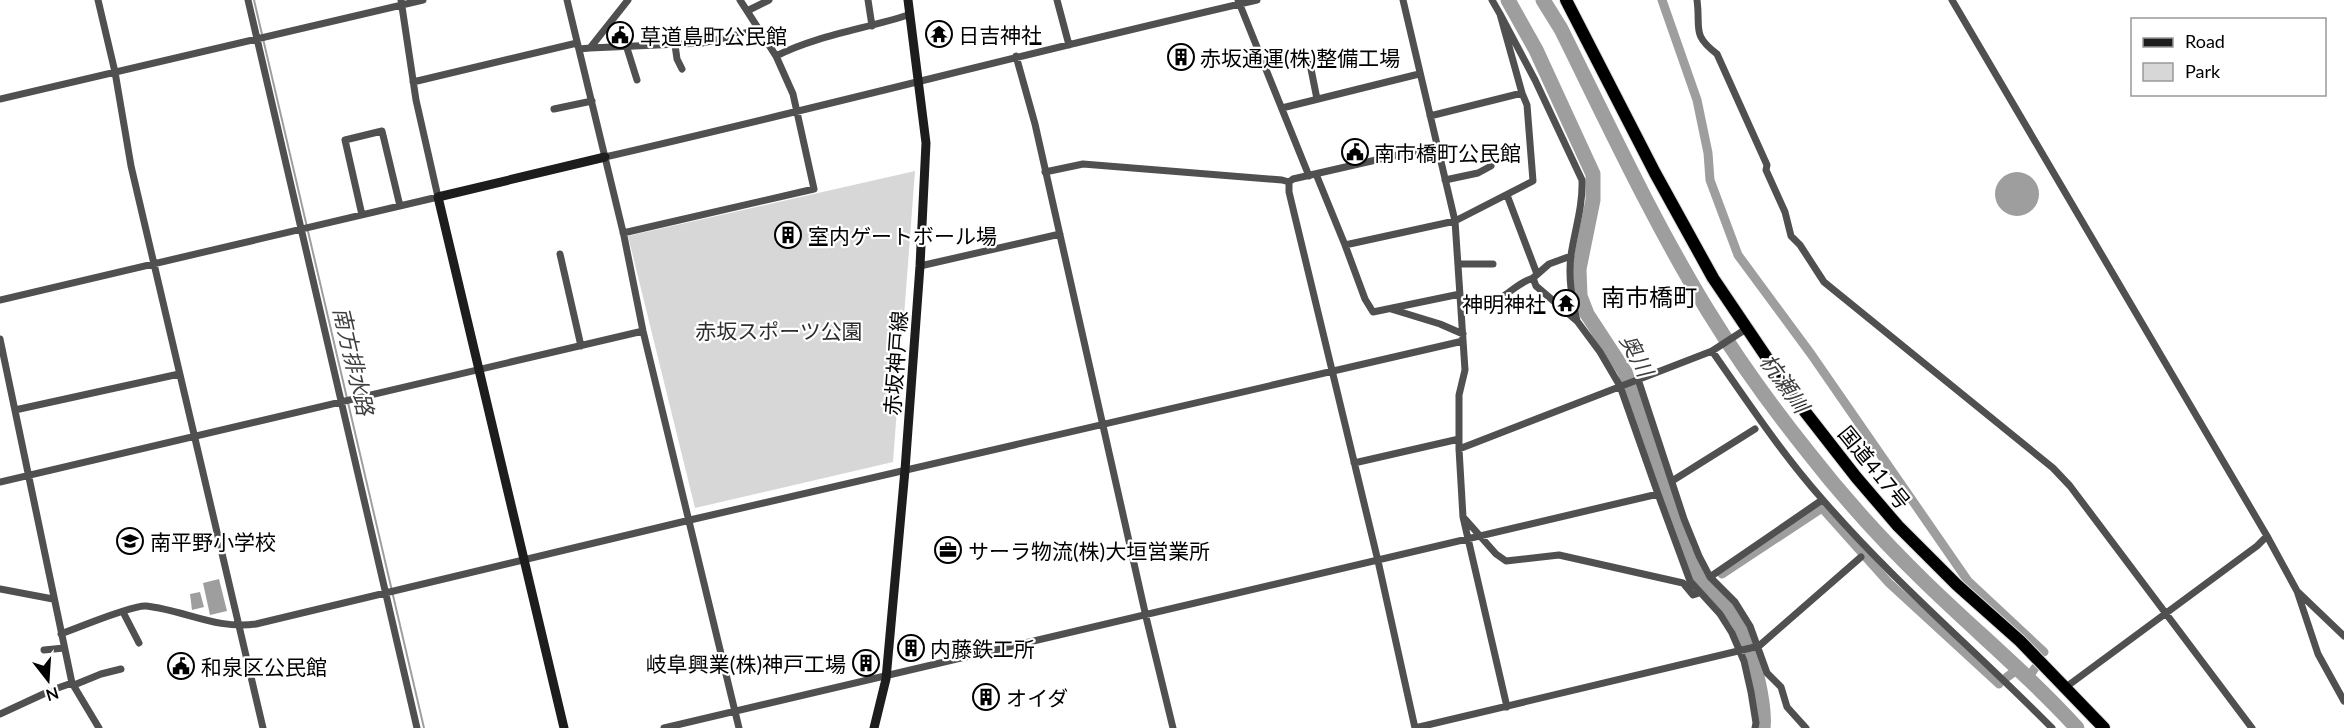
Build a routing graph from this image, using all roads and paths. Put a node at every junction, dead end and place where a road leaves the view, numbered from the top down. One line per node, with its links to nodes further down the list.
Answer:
1 (98, 0): 34 (street)
2 (248, 0): 24 (street)
3 (423, 0): 18 (street)
4 (567, 0): 28 (street)
5 (628, 0): 29 (street)
6 (740, 0): 19 (street)
7 (769, 0): 19 (street)
8 (867, 0): 22 (street)
9 (908, 0): 21 (main road, 赤坂神戸線)
10 (1057, 0): 27 (street)
11 (1257, 0): 17 (street)
12 (1403, 0): 35 (street)
13 (1492, 0): 20 (street)
14 (1566, 0): 75 (highway, 国道417号)
15 (1697, 0): 116 (street)
16 (1952, 0): 103 (street)
17 (1239, 2): 27 (street); 43 (street)
18 (401, 3): 24 (street); 37 (street)
19 (747, 11): 23 (street)
20 (1500, 14): 39 (street); 64 (street)
21 (908, 15): 22 (street); 38 (main road, 赤坂神戸線)
22 (872, 26): 30 (street)
23 (758, 30): 26 (street); 30 (street)
24 (258, 39): 34 (street); 59 (street)
25 (626, 45): 26 (street); 29 (street); 36 (street)
26 (675, 45): 33 (street)
27 (1069, 45): 31 (street)
28 (578, 46): 29 (street); 37 (street); 42 (street)
29 (590, 48)
30 (776, 56): 45 (street)
31 (1016, 56): 38 (street); 50 (street)
32 (1309, 59): 41 (street)
33 (682, 69)
34 (115, 72): 40 (street); 67 (street)
35 (1419, 74): 41 (street); 46 (street)
36 (637, 80)
37 (413, 82): 55 (street)
38 (919, 82): 45 (street); 68 (main road, 赤坂神戸線)
39 (1522, 93): 46 (street); 54 (street)
40 (0, 99)
41 (1317, 99): 43 (street)
42 (592, 101): 44 (street); 48 (street)
43 (1282, 108): 51 (street)
44 (554, 109)
45 (796, 113): 48 (street); 60 (street)
46 (1430, 116): 47 (street)
47 (1437, 146): 51 (street); 52 (street)
48 (605, 157): 55 (main road); 60 (street)
49 (1491, 166): 52 (street)
50 (1045, 172): 53 (street); 61 (street)
51 (1313, 175): 53 (street); 62 (street)
52 (1445, 180): 58 (street)
53 (1289, 182): 82 (street)
54 (1507, 195): 58 (street); 69 (street)
55 (438, 197): 56 (street); 81 (main road)
56 (400, 206): 57 (street); 57 (street)
57 (362, 215): 59 (street)
58 (1455, 221): 62 (street); 65 (street)
59 (302, 230): 67 (street); 86 (street)
60 (623, 233): 76 (street)
61 (1060, 234): 68 (street); 88 (street)
62 (1345, 245): 73 (street)
63 (560, 254): 79 (street)
64 (1571, 256): 69 (street); 74 (street)
65 (1458, 264): 66 (street); 70 (street)
66 (1493, 264)
67 (153, 265): 71 (street); 83 (street)
68 (920, 266): 94 (main road, 赤坂神戸線)
69 (1535, 276): 72 (street); 74 (street)
70 (1460, 294): 72 (street); 73 (street)
71 (0, 300)
72 (1461, 306): 77 (street)
73 (1389, 309): 77 (street)
74 (1577, 321): 85 (street)
75 (1744, 330): 80 (street); 128 (highway, 国道417号)
76 (643, 331): 79 (street); 101 (street)
77 (1463, 337): 82 (street); 91 (street)
78 (0, 339): 87 (street)
79 (581, 346): 81 (street)
80 (1714, 350): 84 (street); 99 (street)
81 (480, 370): 86 (street); 106 (main road)
82 (1332, 370): 88 (street); 93 (street)
83 (179, 374): 87 (street); 90 (street)
84 (1638, 380): 85 (street); 96 (street)
85 (1622, 386): 92 (street); 98 (street)
86 (342, 403): 90 (street); 111 (street)
87 (15, 410): 95 (street)
88 (1103, 424): 94 (street); 115 (street)
89 (1755, 429): 96 (street)
90 (194, 437): 95 (street); 117 (street)
91 (1459, 439): 92 (street); 93 (street)
92 (1459, 449): 100 (street)
93 (1354, 463): 107 (street)
94 (905, 470): 101 (street); 126 (main road, 赤坂神戸線)
95 (28, 476): 97 (street); 113 (street)
96 (1672, 481): 108 (street)
97 (0, 482)
98 (1658, 494): 102 (street); 112 (street)
99 (1822, 500): 108 (street); 145 (street)
100 (1463, 517): 102 (street); 104 (street)
101 (690, 520): 106 (street); 131 (street)
102 (1480, 536): 104 (street); 112 (street)
103 (2267, 536): 110 (street); 116 (street)
104 (1468, 540): 107 (street); 130 (street)
105 (1861, 557): 121 (street)
106 (525, 560): 111 (street); 137 (main road)
107 (1378, 561): 115 (street); 142 (street)
108 (1710, 577): 121 (street)
109 (0, 589): 113 (street)
110 (2297, 591): 119 (street); 129 (street)
111 (386, 593): 117 (street); 136 (street)
112 (1699, 593): 124 (street)
113 (53, 599): 118 (street)
114 (123, 612): 117 (street); 118 (street); 120 (street)
115 (1147, 614): 126 (street); 141 (street)
116 (2165, 614): 128 (street); 147 (street)
117 (239, 627): 135 (street)
118 (61, 634): 122 (street)
119 (2344, 636)
120 (139, 643)
121 (1759, 646): 124 (street); 144 (street)
122 (64, 648): 123 (street); 127 (street)
123 (44, 650)
124 (1741, 652): 130 (street); 143 (street)
125 (121, 669): 127 (street)
126 (886, 679): 131 (street); 140 (main road, 赤坂神戸線)
127 (73, 684): 132 (street); 134 (street)
128 (2066, 687): 146 (highway, 国道417号)
129 (2344, 701)
130 (1507, 707): 142 (street)
131 (736, 711): 133 (street); 139 (street)
132 (0, 713)
133 (683, 726): 138 (street)
134 (99, 728)
135 (262, 728)
136 (417, 728)
137 (564, 728)
138 (664, 728)
139 (739, 728)
140 (874, 728)
141 (1173, 728)
142 (1415, 728)
143 (1755, 728)
144 (1806, 728)
145 (2052, 728)
146 (2104, 728)
147 (2252, 728)

